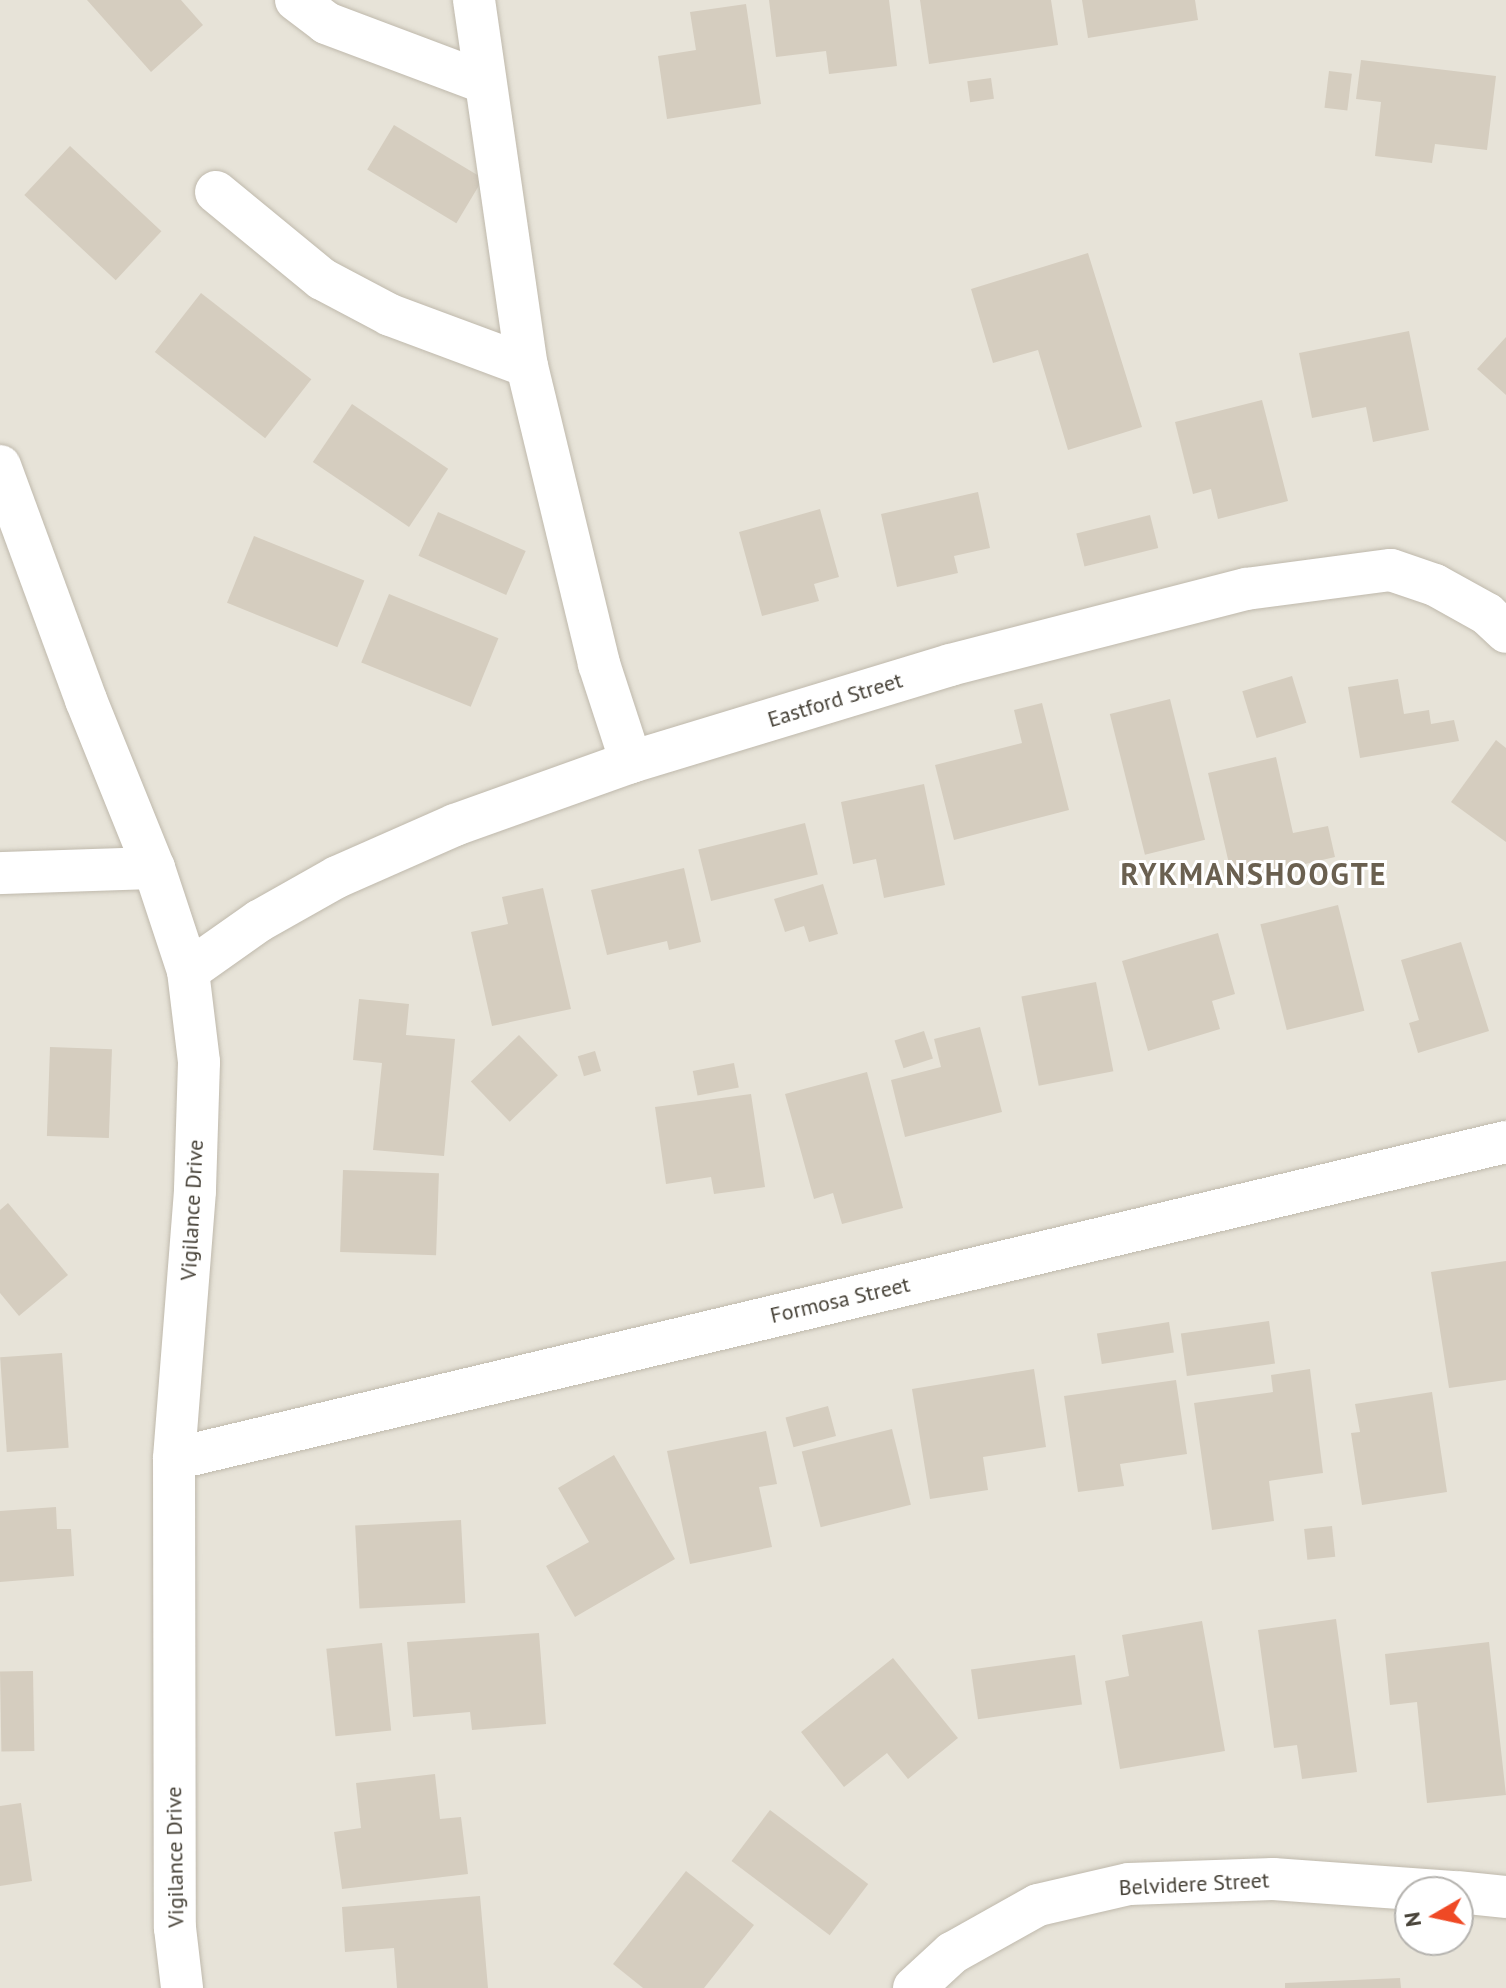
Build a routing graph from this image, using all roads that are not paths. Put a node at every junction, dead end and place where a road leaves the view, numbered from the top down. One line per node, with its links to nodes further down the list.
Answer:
1 (296, 0): 3 (street)
2 (474, 0): 3 (street)
3 (483, 82): 5 (street)
4 (216, 192): 5 (street)
5 (527, 366): 8 (street)
6 (0, 466): 9 (street, Vigilance Drive)
7 (1506, 632): 8 (street, Eastford Street)
8 (631, 762): 11 (street, Eastford Street)
9 (154, 868): 10 (street); 11 (street, Vigilance Drive)
10 (0, 873)
11 (188, 971): 13 (street, Vigilance Drive)
12 (1506, 1142): 13 (street, Formosa Street)
13 (174, 1459): 17 (street, Vigilance Drive)
14 (1394, 1888): 18 (street, Belvidere Street)
15 (1474, 1894): 16 (street, Belvidere Street)
16 (1506, 1897)
17 (182, 1988)
18 (914, 1988)

